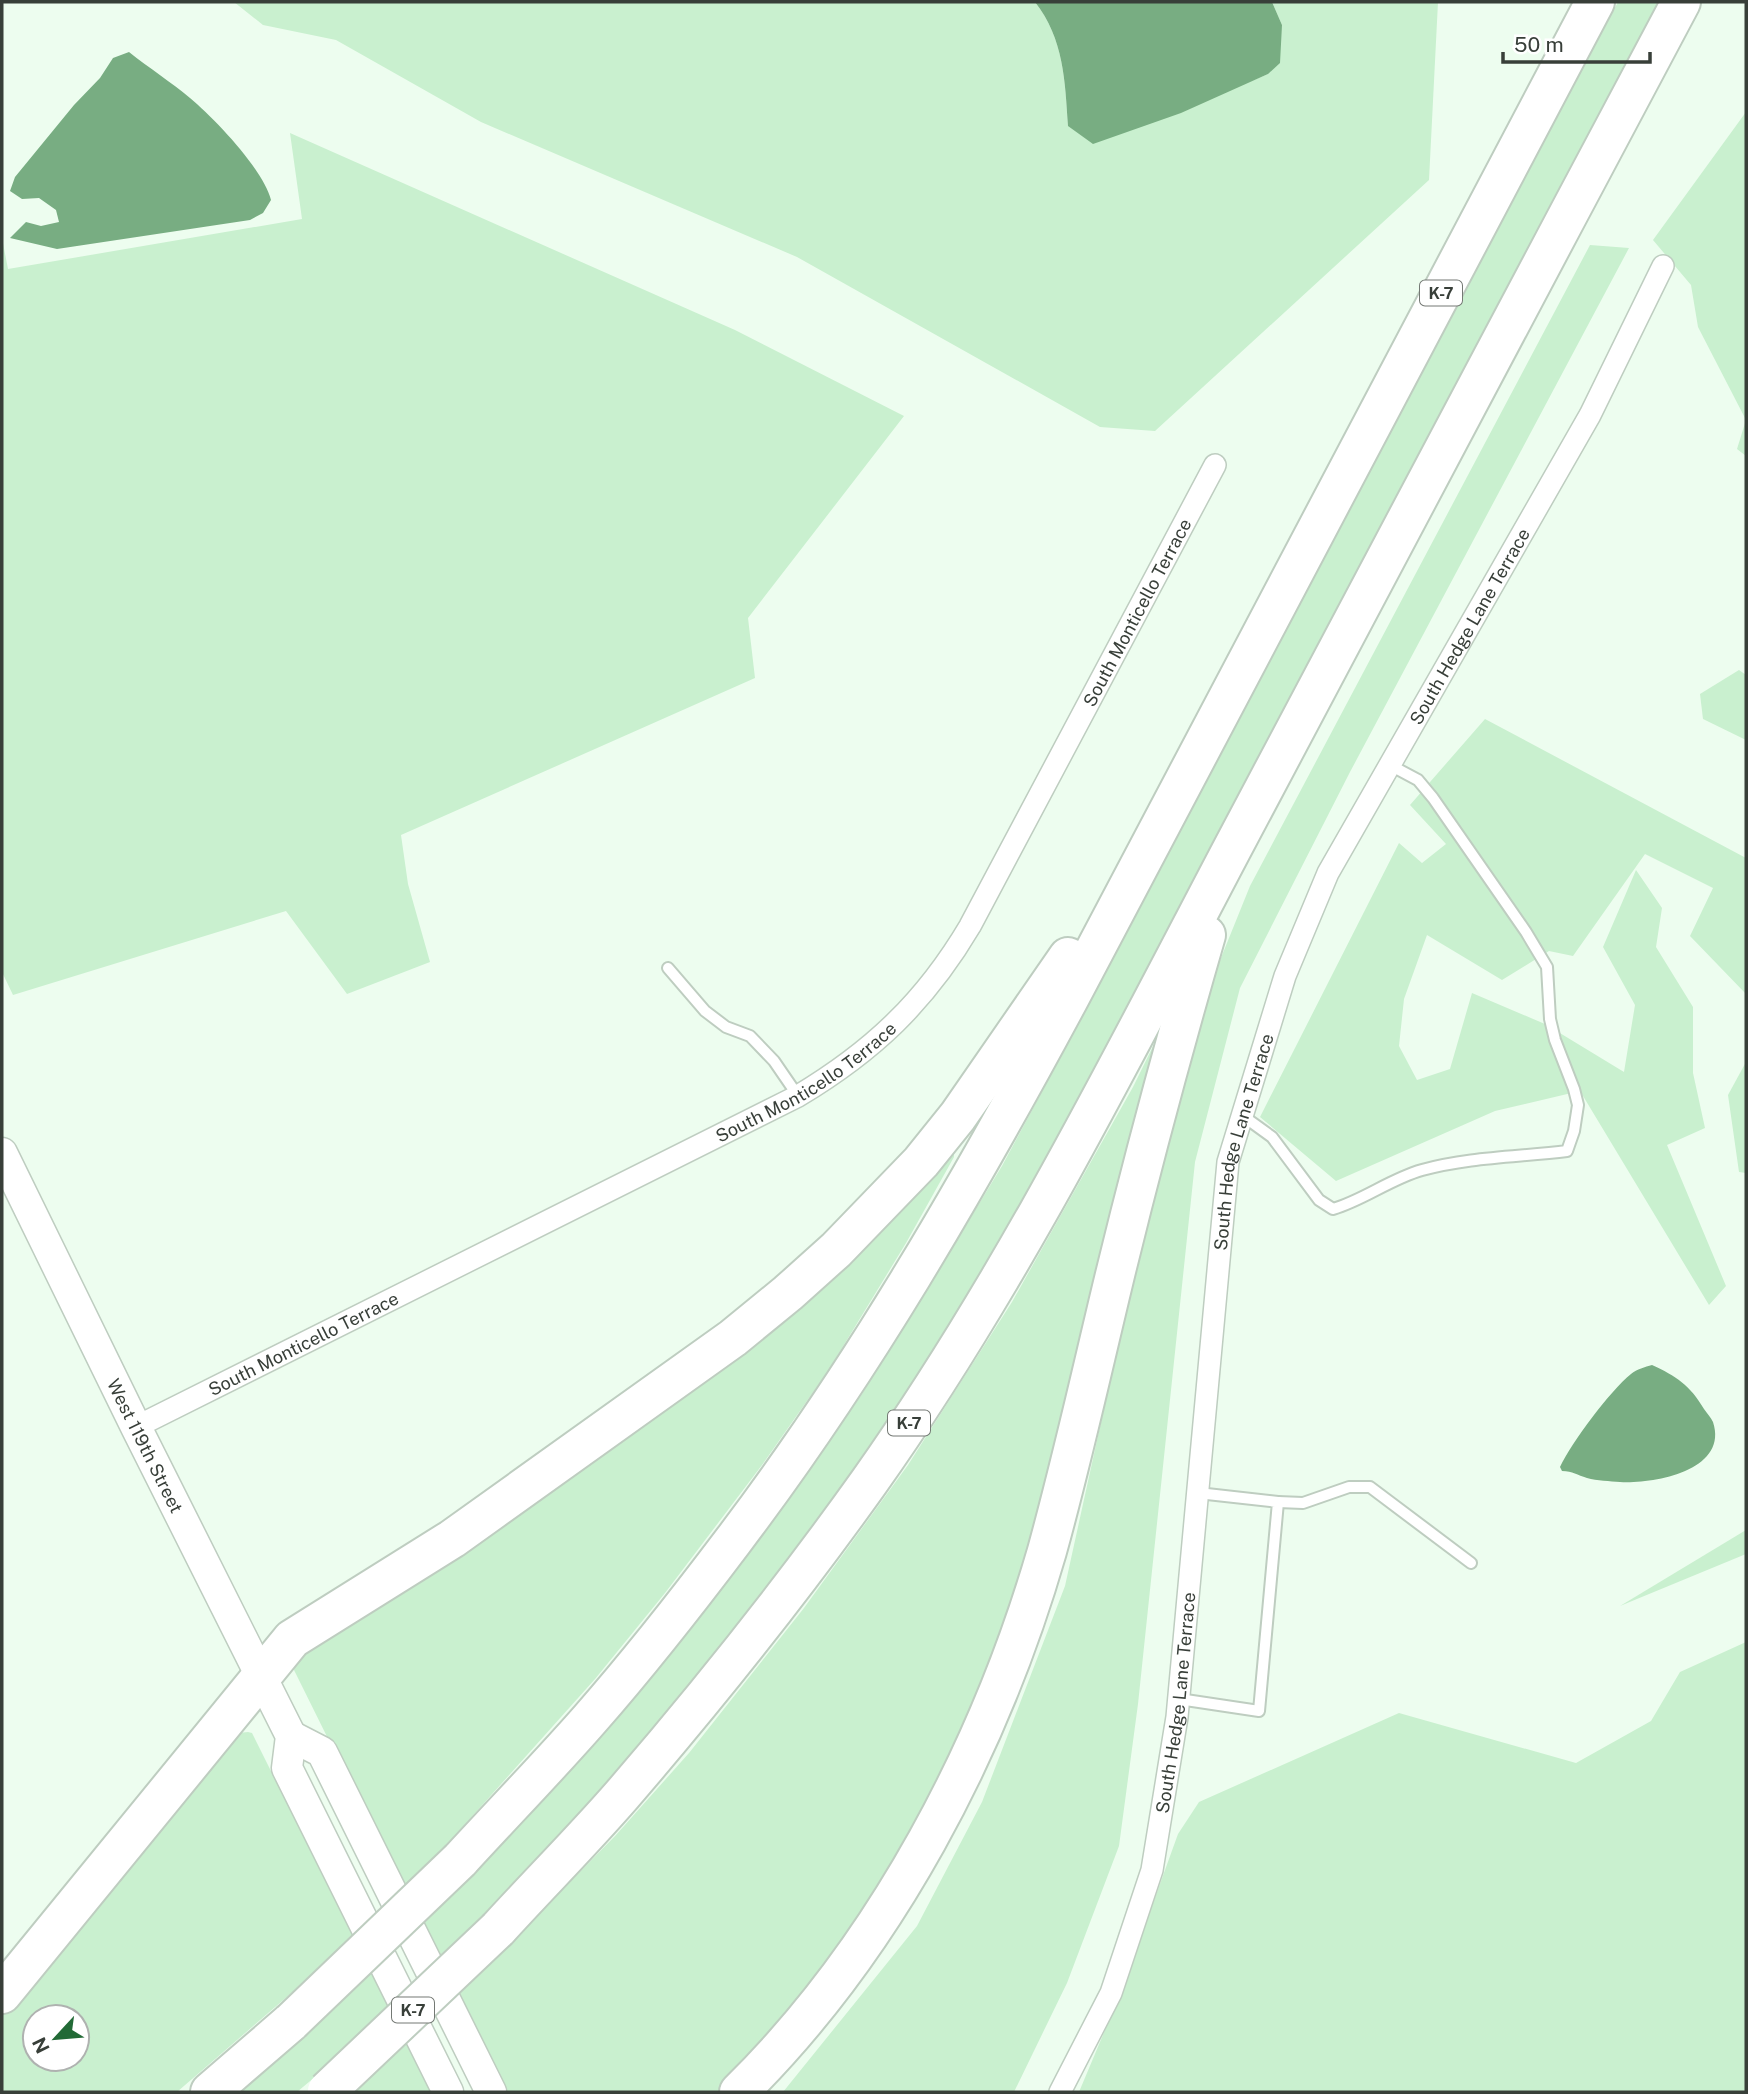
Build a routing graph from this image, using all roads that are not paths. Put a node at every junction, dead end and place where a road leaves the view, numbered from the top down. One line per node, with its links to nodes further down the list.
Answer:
1 (1595, 2): 6 (highway, K-7)
2 (1681, 2): 7 (highway, K-7)
3 (1662, 266): 5 (street, South Hedge Lane Terrace)
4 (1215, 465): 9 (street, South Monticello Terrace)
5 (1390, 765): 10 (street, South Hedge Lane Terrace); 10 (lane)
6 (1163, 818): 16 (highway); 21 (highway, K-7, bridge)
7 (1229, 855): 20 (highway, K-7, bridge); 24 (highway)
8 (668, 968): 9 (lane)
9 (798, 1097): 12 (street, South Monticello Terrace)
10 (1243, 1116): 13 (street, South Hedge Lane Terrace)
11 (2, 1153): 12 (main road, West 119th Street)
12 (136, 1427): 16 (main road, West 119th Street)
13 (1198, 1493): 14 (lane); 17 (street, South Hedge Lane Terrace)
14 (1278, 1502): 15 (lane); 17 (lane)
15 (1471, 1563)
16 (262, 1677): 18 (main road, West 119th Street); 19 (highway)
17 (1179, 1699): 25 (street, South Hedge Lane Terrace)
18 (291, 1737): 22 (main road, West 119th Street); 23 (main road)
19 (2, 1994)
20 (326, 2091)
21 (210, 2092)
22 (448, 2092)
23 (491, 2092)
24 (739, 2092)
25 (1060, 2092)

